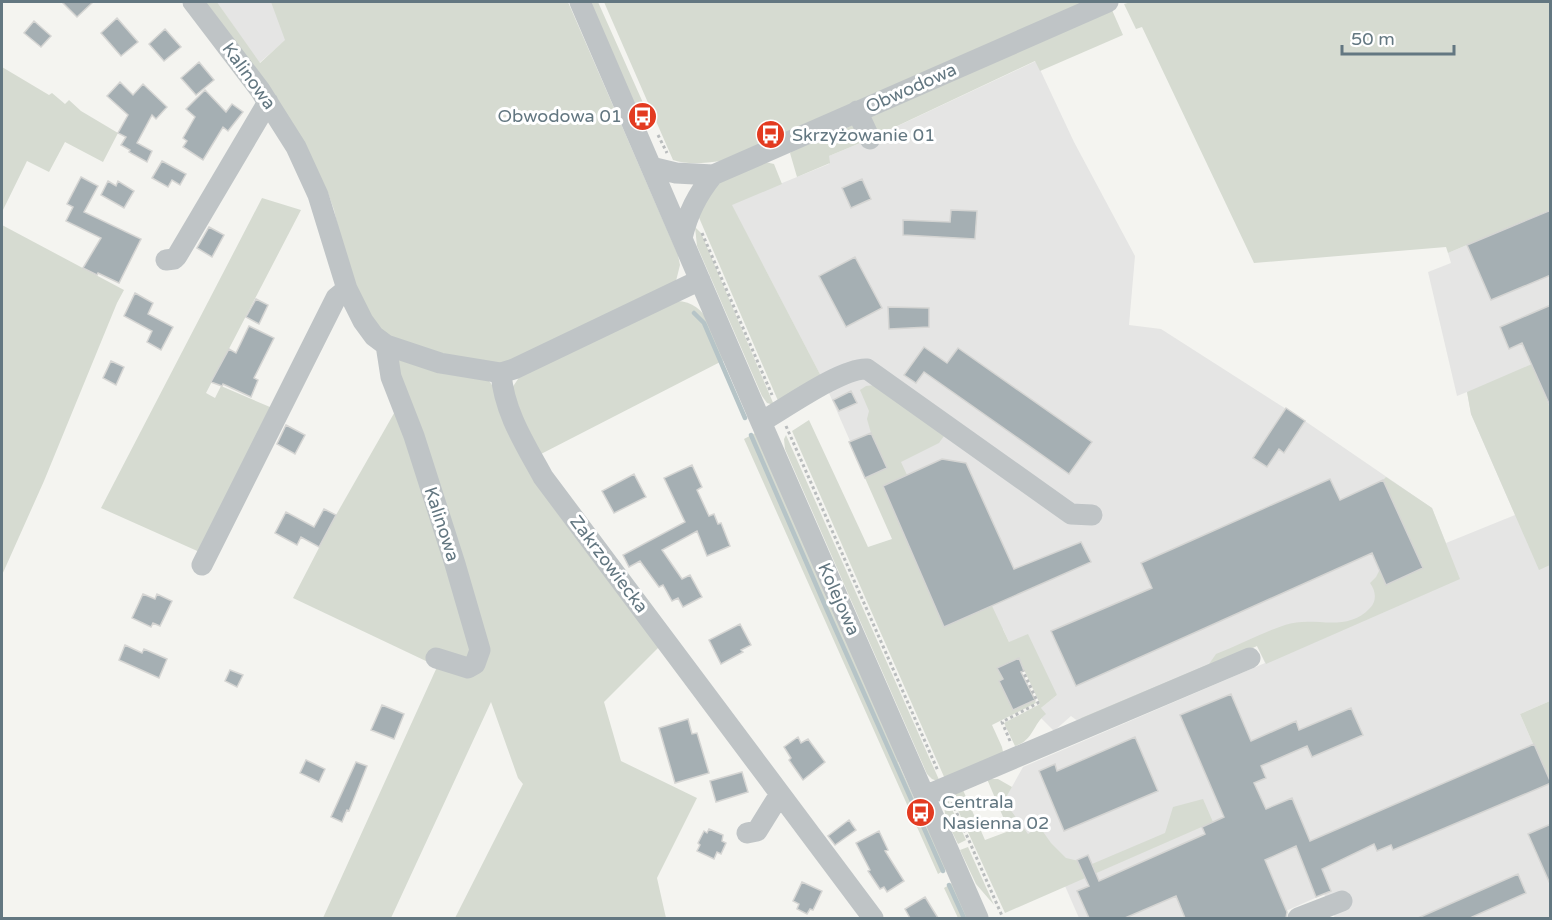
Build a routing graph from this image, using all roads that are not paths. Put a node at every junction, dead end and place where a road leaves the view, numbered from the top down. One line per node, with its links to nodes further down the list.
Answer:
1 (193, 2): 4 (street, Kalinowa)
2 (580, 2): 7 (street, Kolejowa)
3 (1108, 2): 5 (street, Obwodowa)
4 (268, 102): 10 (street); 12 (street, Kalinowa)
5 (857, 111): 6 (street); 8 (street, Obwodowa)
6 (870, 139)
7 (651, 167): 8 (street, Obwodowa); 9 (street, Kolejowa)
8 (713, 175): 9 (street, Obwodowa)
9 (682, 238): 11 (street, Kolejowa)
10 (166, 260)
11 (700, 280): 14 (street); 15 (street, Kolejowa)
12 (347, 289): 13 (street, Kalinowa); 17 (street)
13 (386, 345): 14 (street, Kalinowa); 18 (street, Kalinowa)
14 (501, 373): 20 (street, Zakrzowiecka)
15 (770, 417): 16 (street); 21 (street, Kolejowa)
16 (1092, 515)
17 (202, 566)
18 (436, 658)
19 (1250, 658): 21 (street)
20 (780, 794): 22 (street); 24 (street, Zakrzowiecka)
21 (925, 796): 25 (street, Kolejowa)
22 (747, 833)
23 (1341, 901): 26 (street)
24 (873, 918)
25 (978, 918)
26 (1298, 918)

